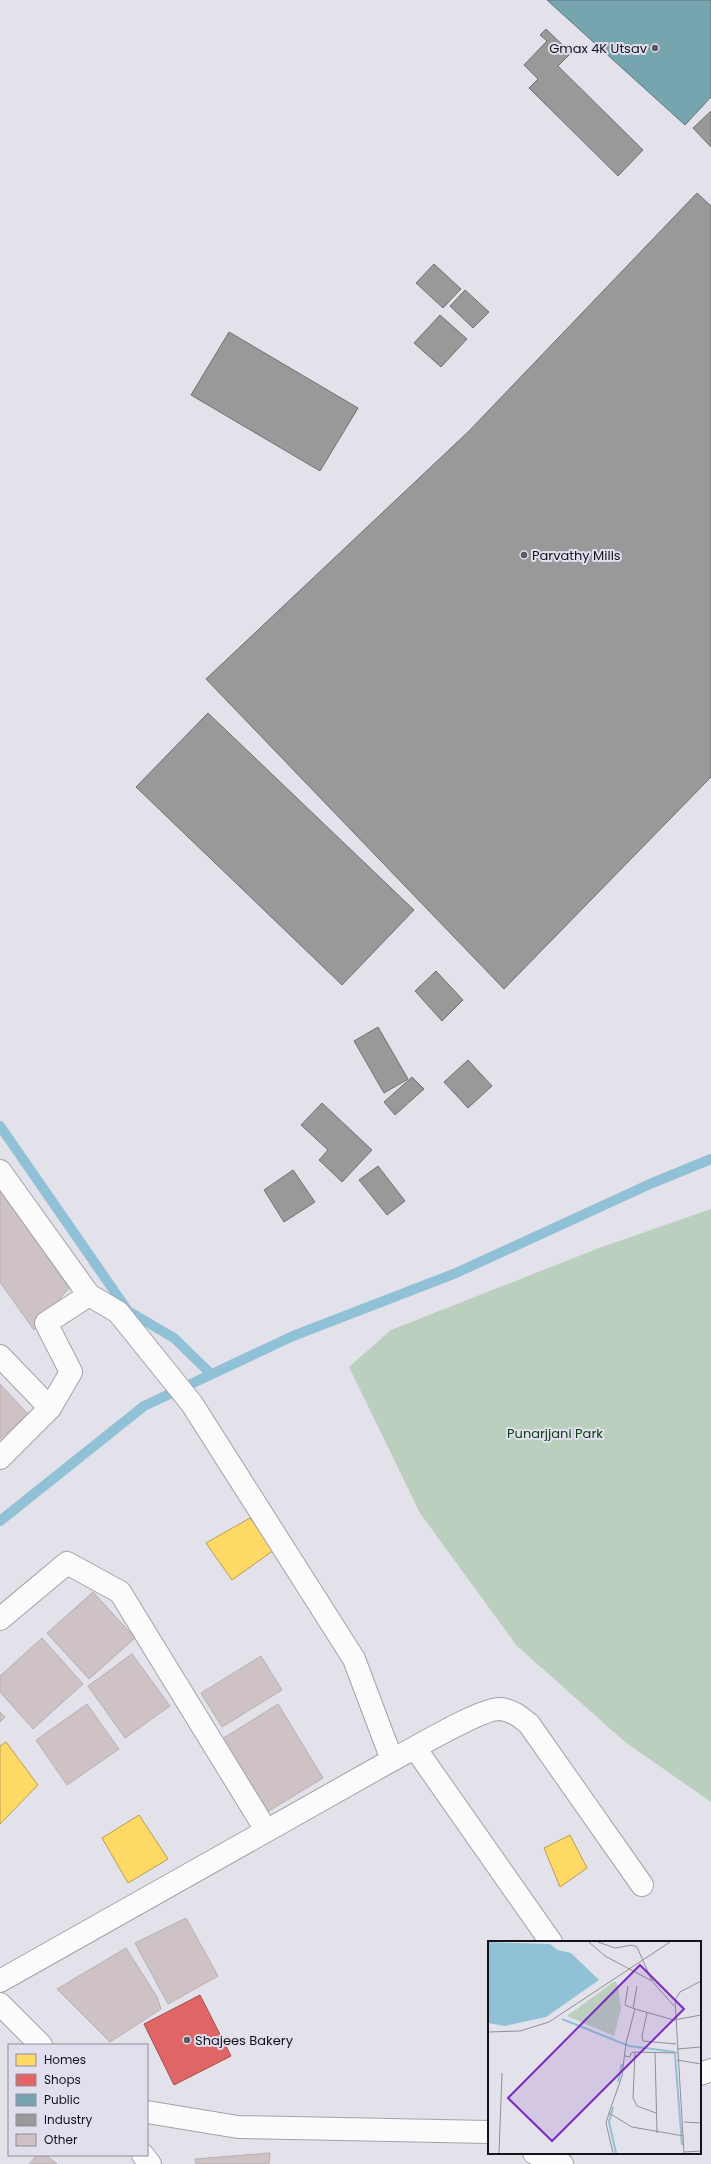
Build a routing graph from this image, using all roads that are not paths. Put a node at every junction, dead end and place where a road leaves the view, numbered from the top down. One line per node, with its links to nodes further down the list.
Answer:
1 (0, 1171): 2 (street)
2 (89, 1295): 4 (street); 8 (street)
3 (0, 1356): 4 (street)
4 (50, 1408): 5 (street)
5 (0, 1458)
6 (0, 1619): 9 (street)
7 (415, 1748): 8 (street); 10 (street); 11 (street)
8 (392, 1760): 9 (street)
9 (266, 1830): 12 (street)
10 (642, 1885)
11 (550, 1941)
12 (0, 1981)
13 (0, 2004): 14 (street)
14 (40, 2044)
15 (711, 2070): 16 (street)
16 (701, 2074)
17 (148, 2112): 18 (street)
18 (487, 2133)
19 (537, 2154): 22 (street)
20 (144, 2156): 21 (street)
21 (150, 2164)
22 (562, 2164)

